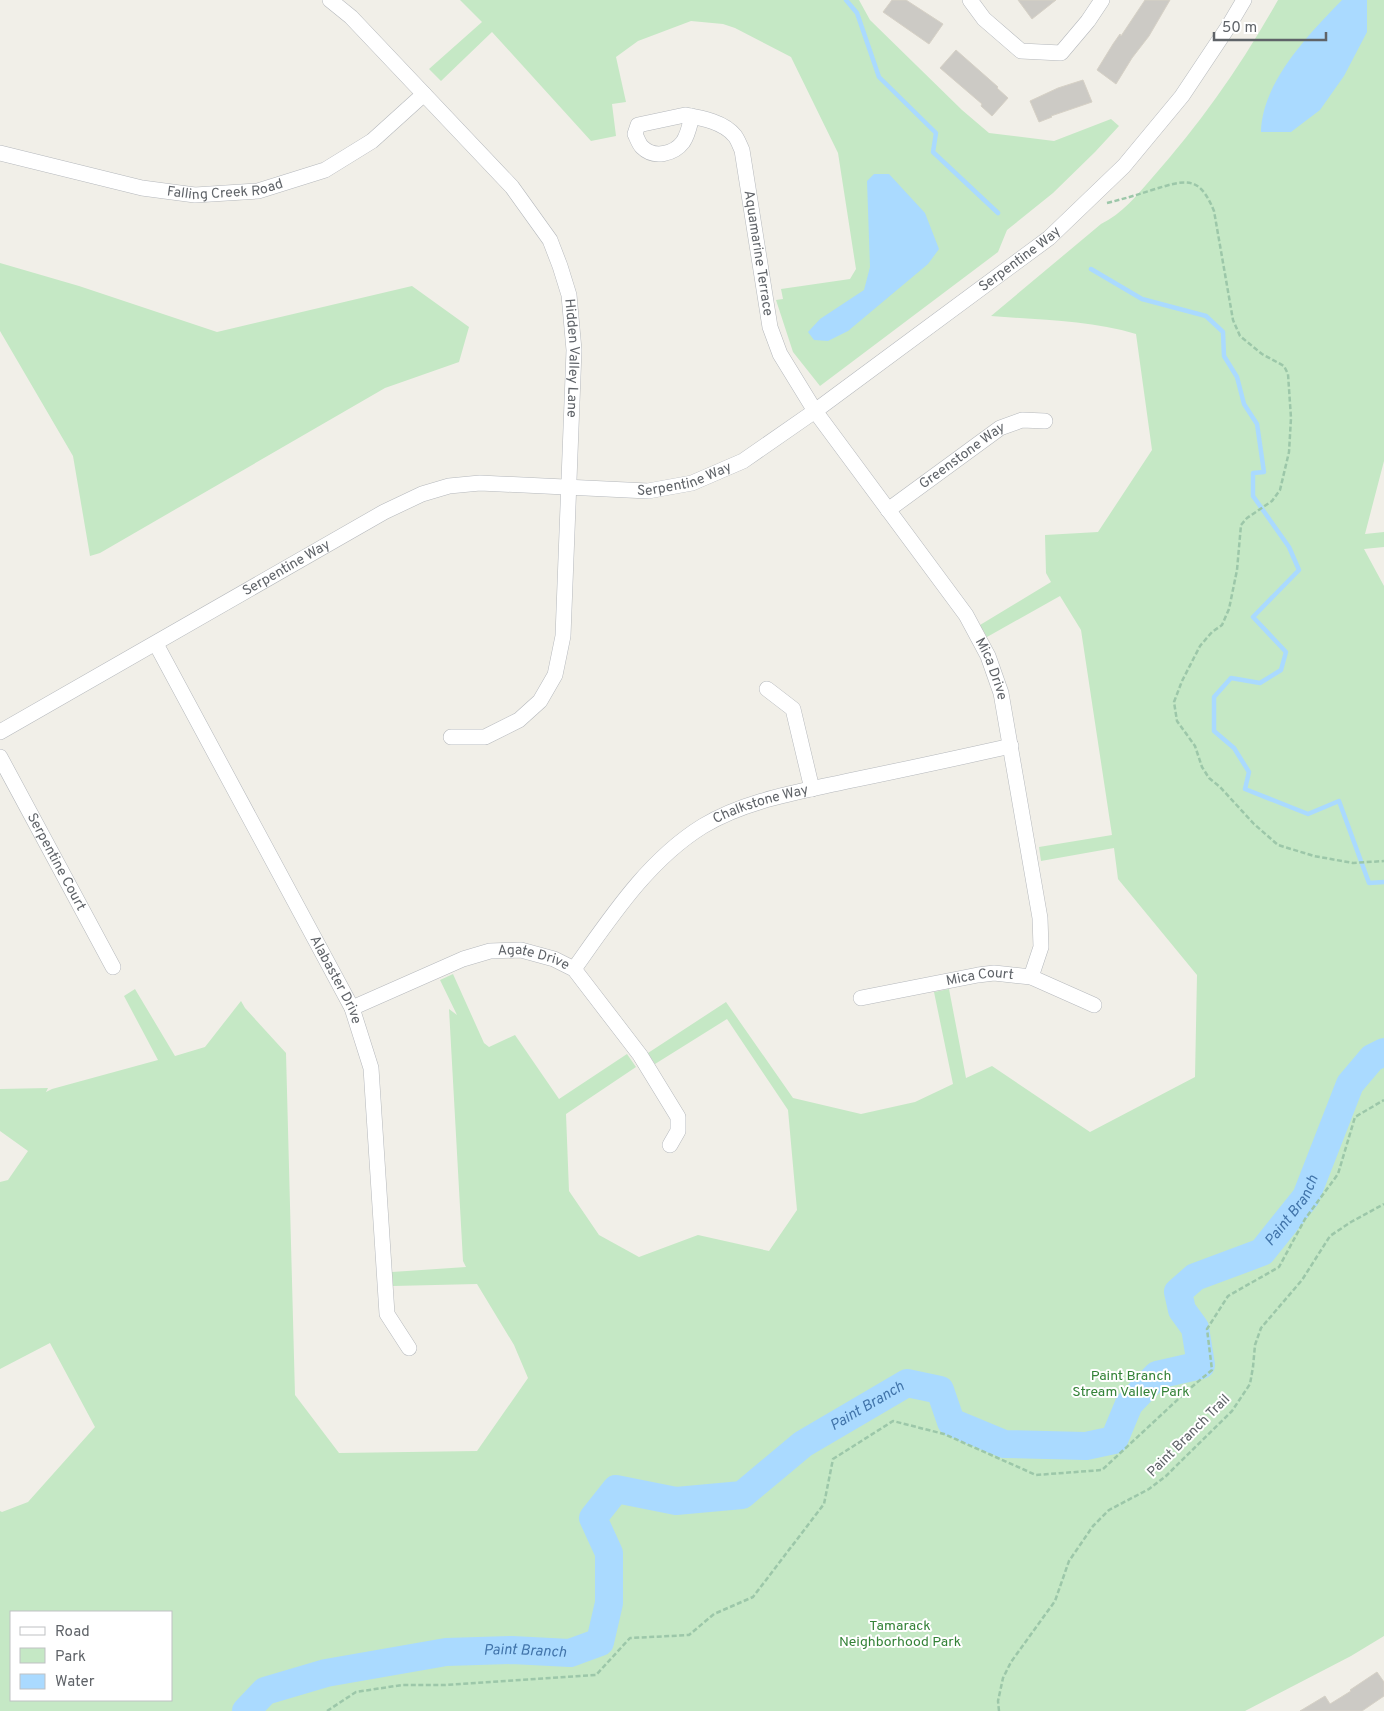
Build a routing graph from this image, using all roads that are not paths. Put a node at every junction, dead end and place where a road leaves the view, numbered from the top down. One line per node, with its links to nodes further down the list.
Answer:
1 (330, 0): 5 (street, Hidden Valley Lane)
2 (970, 0): 3 (street)
3 (1102, 0)
4 (1244, 0): 8 (street, Serpentine Way)
5 (424, 94): 7 (street, Falling Creek Road); 10 (street, Hidden Valley Lane)
6 (692, 116): 8 (street, Aquamarine Terrace)
7 (0, 153)
8 (815, 411): 10 (street, Serpentine Way); 11 (street, Mica Drive)
9 (1045, 421): 11 (street, Greenstone Way)
10 (568, 488): 12 (street, Serpentine Way); 15 (street, Hidden Valley Lane)
11 (888, 510): 16 (street, Mica Drive)
12 (156, 644): 14 (street, Serpentine Way); 24 (street, Alabaster Drive)
13 (767, 689): 18 (street)
14 (0, 732)
15 (451, 737)
16 (1011, 746): 18 (street, Chalkstone Way); 21 (street, Mica Drive)
17 (0, 757): 19 (street, Serpentine Court)
18 (812, 789): 20 (street, Chalkstone Way)
19 (113, 967)
20 (574, 969): 24 (street, Agate Drive); 25 (street, Agate Drive)
21 (1031, 978): 22 (street, Mica Court); 23 (street, Mica Court)
22 (861, 998)
23 (1094, 1005)
24 (352, 1008): 26 (street, Alabaster Drive)
25 (670, 1145)
26 (409, 1348)

